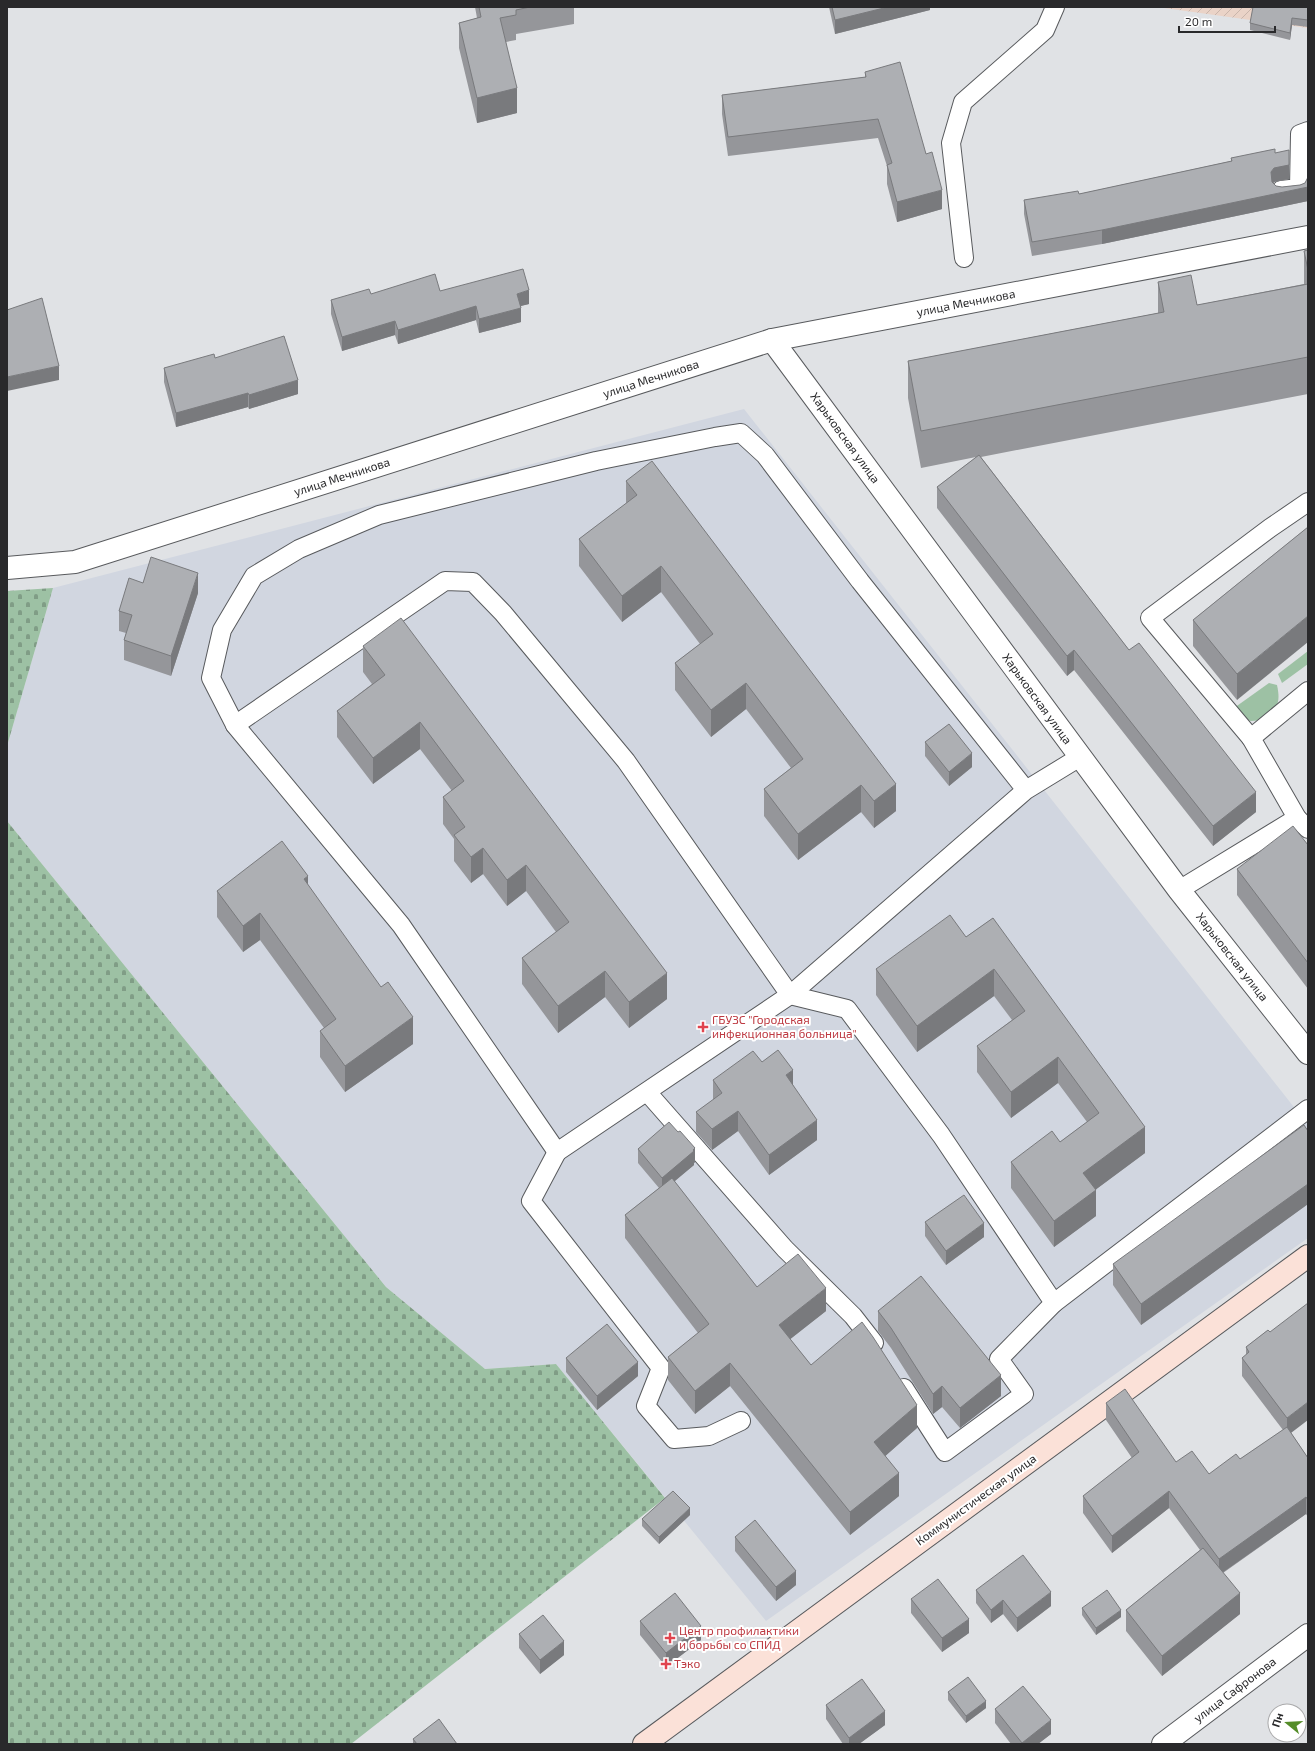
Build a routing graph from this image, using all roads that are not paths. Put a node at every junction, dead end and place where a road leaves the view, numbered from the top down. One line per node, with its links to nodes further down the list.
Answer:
1 (1054, 7): 5 (lane)
2 (1308, 131): 3 (lane)
3 (1281, 190)
4 (1308, 237): 6 (street, улица Мечникова)
5 (964, 258)
6 (772, 340): 8 (street, улица Мечникова); 12 (street, Харьковская улица)
7 (1308, 502): 11 (lane)
8 (7, 568)
9 (1308, 691): 11 (lane)
10 (235, 725): 13 (lane); 16 (lane); 20 (lane)
11 (1251, 738): 14 (lane)
12 (1080, 757): 13 (lane); 15 (street, Харьковская улица)
13 (1026, 790): 16 (lane)
14 (1303, 823): 15 (lane)
15 (1179, 890): 17 (street, Харьковская улица)
16 (790, 995): 18 (lane); 22 (lane)
17 (1308, 1053)
18 (646, 1092): 20 (lane); 23 (lane)
19 (1308, 1109): 22 (lane)
20 (557, 1152): 25 (lane)
21 (1308, 1256): 27 (street, Коммунистическая улица)
22 (1054, 1303): 24 (lane)
23 (882, 1354)
24 (894, 1374)
25 (741, 1421)
26 (1308, 1635): 28 (street, улица Сафронова)
27 (644, 1744)
28 (1163, 1744)

